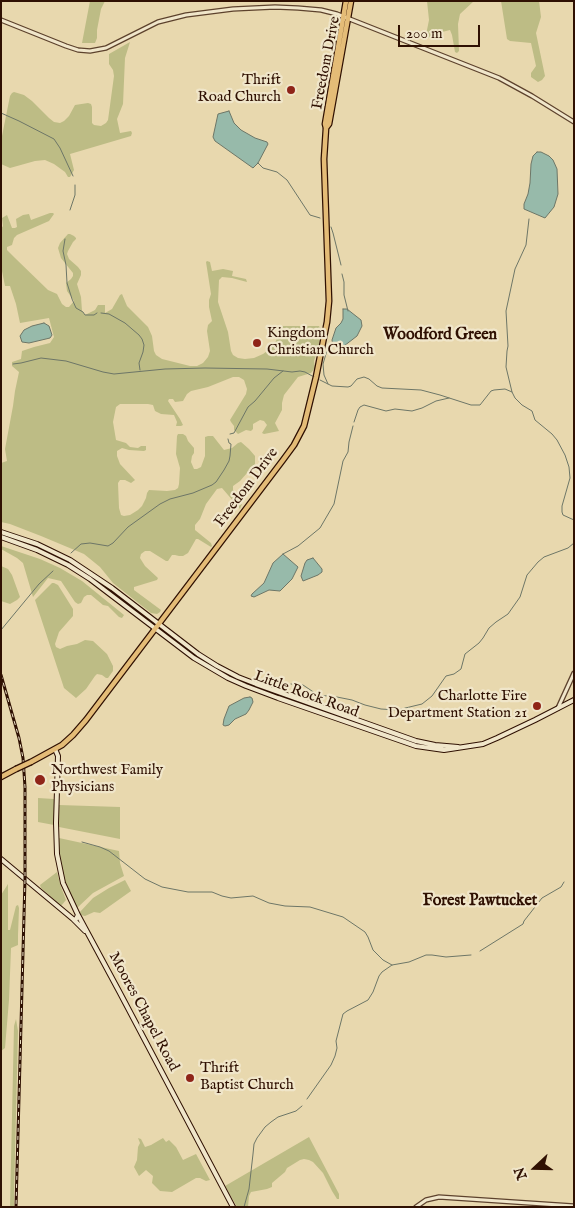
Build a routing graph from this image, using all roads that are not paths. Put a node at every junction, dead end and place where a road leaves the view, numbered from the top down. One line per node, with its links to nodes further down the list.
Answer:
1 (346, 1): 3 (main road, Freedom Drive)
2 (351, 1): 3 (main road, Freedom Drive)
3 (346, 18): 4 (street); 5 (street); 8 (main road, Freedom Drive)
4 (1, 20)
5 (574, 122)
6 (1, 532): 8 (main road, Little Rock Road)
7 (1, 537): 9 (main road, Little Rock Road)
8 (159, 624): 9 (main road, Freedom Drive); 13 (main road, Little Rock Road)
9 (155, 629): 13 (main road, Little Rock Road); 14 (main road, Freedom Drive)
10 (574, 673): 12 (street)
11 (574, 700): 12 (main road, Little Rock Road)
12 (558, 708): 13 (main road, Little Rock Road)
13 (463, 748)
14 (55, 749): 15 (main road, Freedom Drive, bridge); 17 (main road)
15 (1, 777)
16 (1, 859): 18 (main road)
17 (78, 915): 18 (main road); 19 (main road, Moores Chapel Road)
18 (75, 921): 19 (main road)
19 (88, 934): 21 (main road, Moores Chapel Road)
20 (574, 1206): 22 (street)
21 (232, 1207)
22 (416, 1207)

